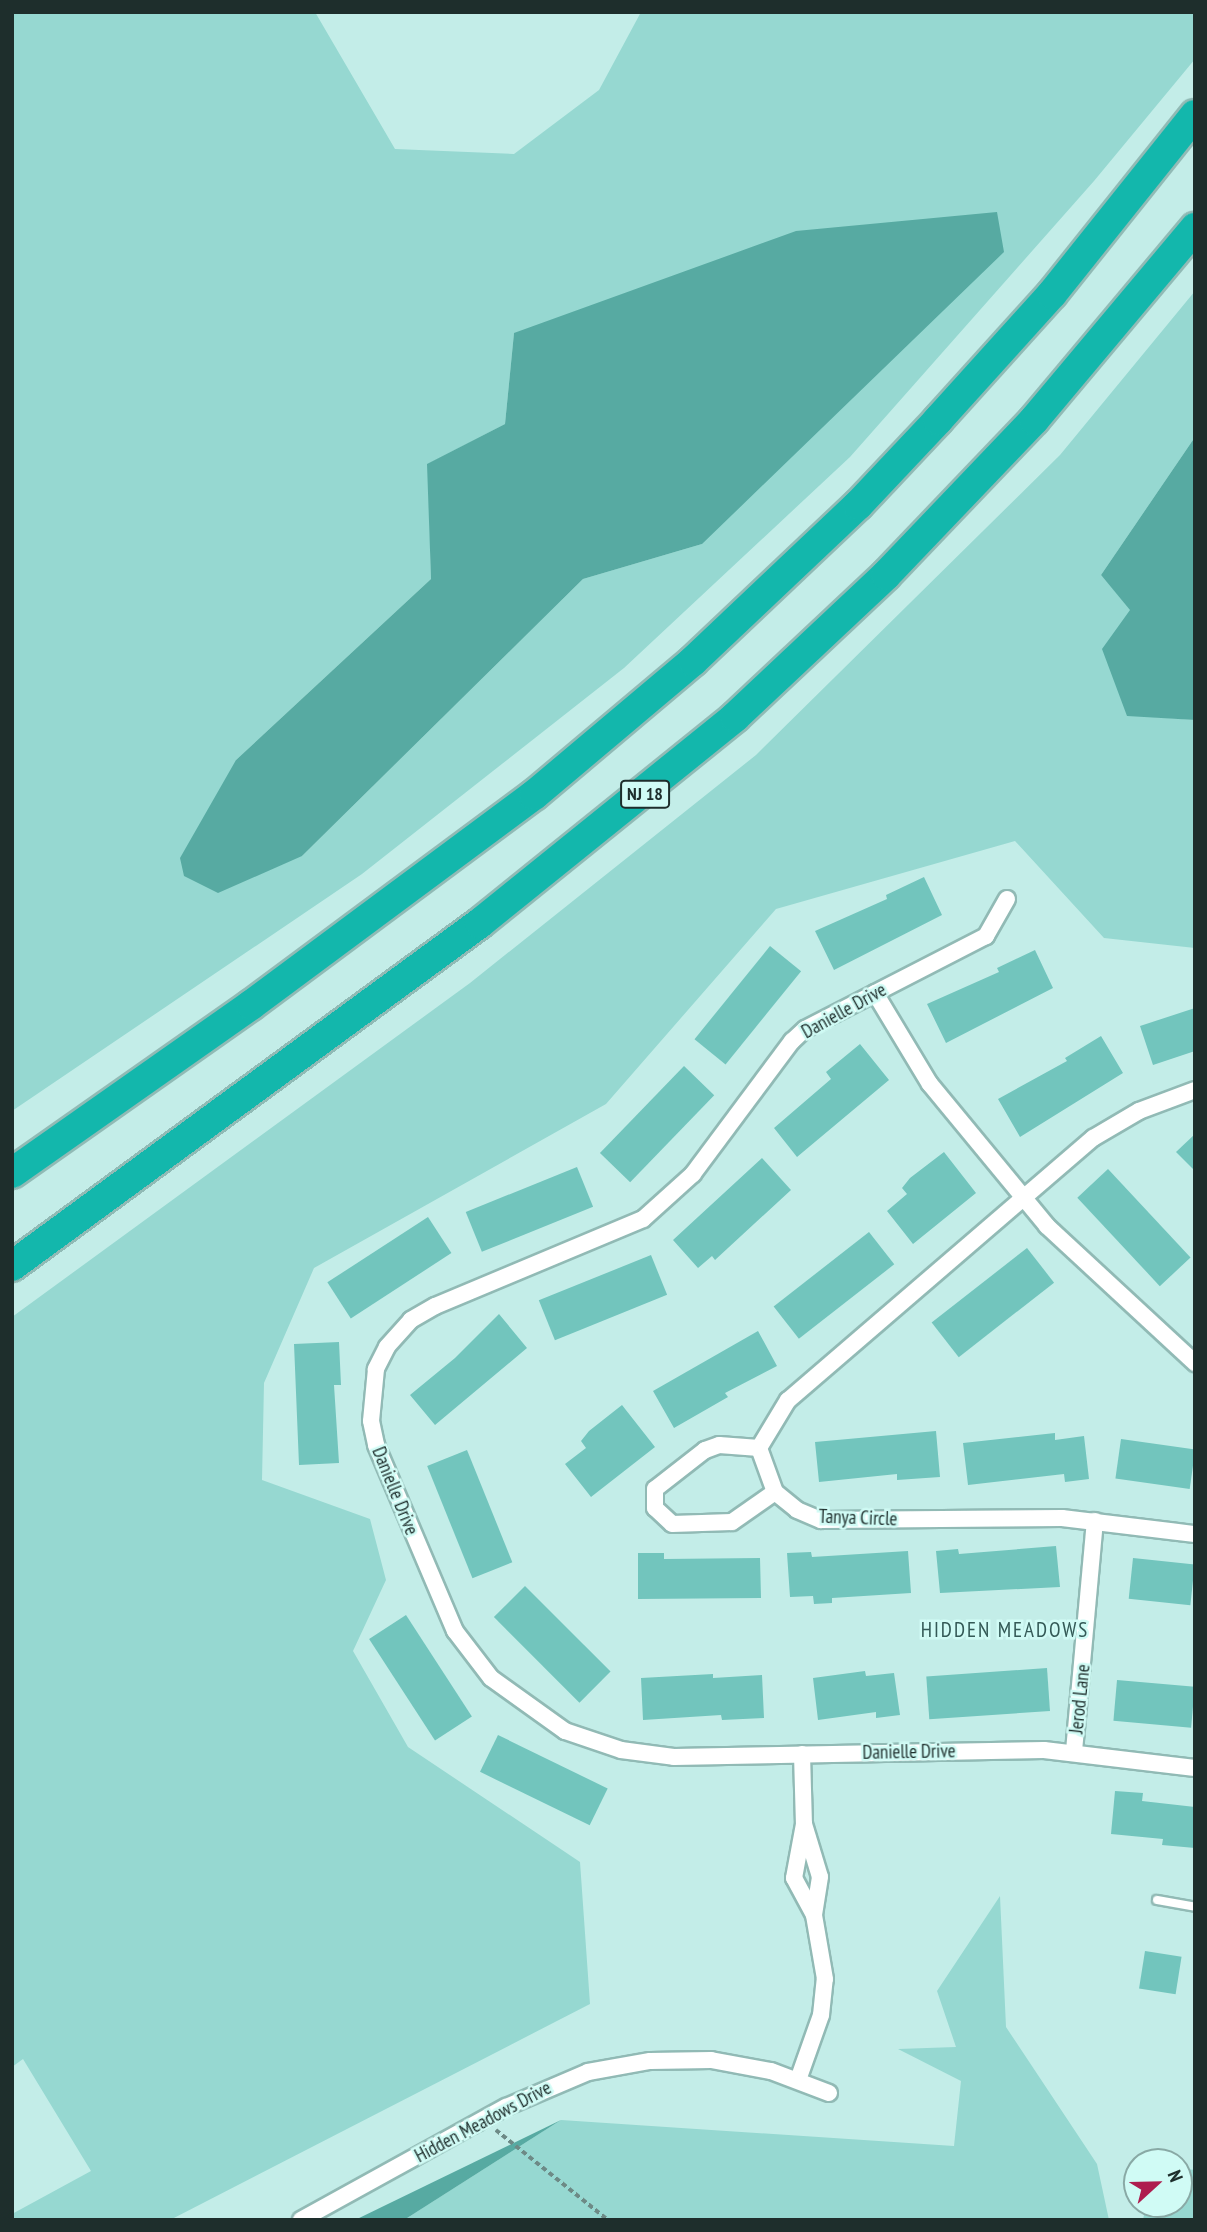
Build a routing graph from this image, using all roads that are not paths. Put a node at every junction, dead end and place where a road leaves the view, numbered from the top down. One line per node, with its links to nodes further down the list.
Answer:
1 (1195, 115): 6 (highway)
2 (1195, 228): 8 (highway, NJ 18)
3 (1007, 899): 4 (street, Danielle Drive)
4 (875, 993): 7 (street); 15 (street, Danielle Drive)
5 (1195, 1090): 7 (street)
6 (12, 1173)
7 (1024, 1198): 9 (street); 10 (street)
8 (12, 1266)
9 (1195, 1363)
10 (759, 1448): 11 (street); 11 (street)
11 (775, 1492): 12 (street, Tanya Circle)
12 (1095, 1521): 13 (street, Tanya Circle); 14 (street, Jerod Lane)
13 (1195, 1534)
14 (1074, 1751): 15 (street, Danielle Drive); 16 (street, Danielle Drive)
15 (802, 1754): 17 (street)
16 (1195, 1768)
17 (804, 1824): 20 (street); 20 (street)
18 (1157, 1900): 19 (lane)
19 (1195, 1907)
20 (814, 1915): 21 (street)
21 (798, 2080): 22 (street, Hidden Meadows Drive); 23 (street, Hidden Meadows Drive)
22 (829, 2093)
23 (301, 2220)

